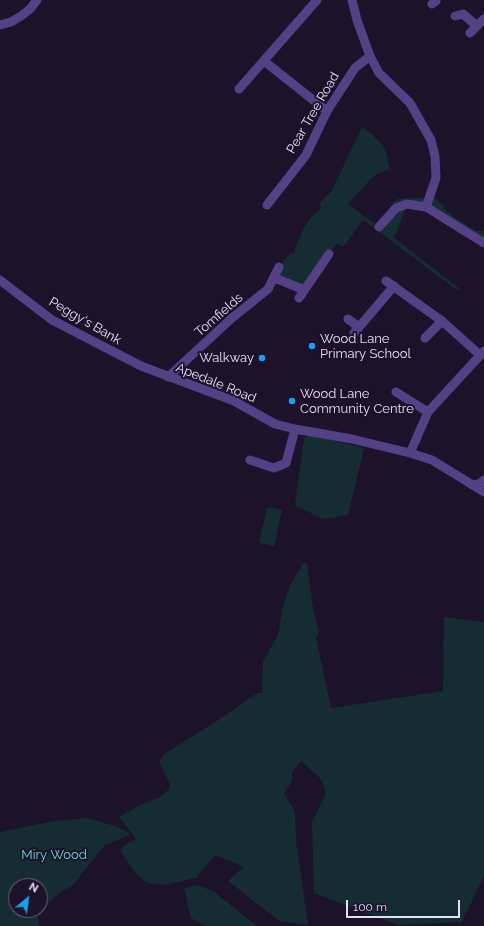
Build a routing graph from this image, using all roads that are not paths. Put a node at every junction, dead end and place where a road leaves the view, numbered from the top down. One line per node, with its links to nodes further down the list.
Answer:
1 (37, 0): 6 (street)
2 (318, 0): 10 (street)
3 (352, 0): 9 (street)
4 (455, 16): 7 (street)
5 (484, 19): 7 (street)
6 (0, 25)
7 (477, 26): 8 (street)
8 (470, 33)
9 (370, 56): 12 (street, Pear Tree Road); 14 (street)
10 (264, 61): 11 (street); 12 (street)
11 (239, 89)
12 (327, 112): 13 (street, Pear Tree Road)
13 (267, 205)
14 (426, 207): 15 (street); 16 (street)
15 (379, 227)
16 (484, 243)
17 (329, 254): 19 (street)
18 (279, 267): 19 (street, Tomfields)
19 (275, 278): 26 (street, Tomfields)
20 (0, 280): 25 (street, Peggy's Bank)
21 (348, 319): 22 (street)
22 (442, 321): 23 (street); 24 (street)
23 (425, 338)
24 (482, 353): 28 (street)
25 (141, 366): 26 (street, Apedale Road)
26 (168, 377): 29 (street, Apedale Road)
27 (396, 392): 28 (street)
28 (428, 412): 30 (street)
29 (295, 429): 30 (street, Apedale Road); 31 (street)
30 (410, 453): 33 (street, Apedale Road)
31 (250, 460)
32 (484, 480): 33 (street)
33 (472, 485): 34 (street, Apedale Road)
34 (484, 492)

